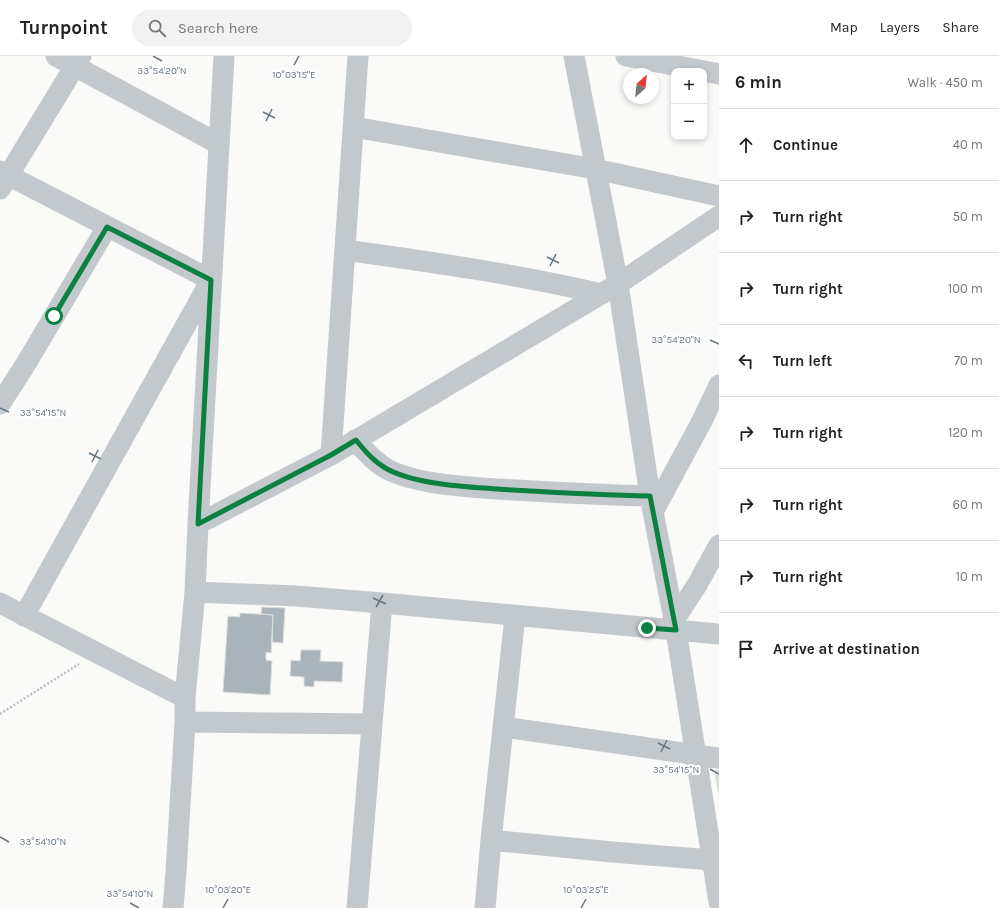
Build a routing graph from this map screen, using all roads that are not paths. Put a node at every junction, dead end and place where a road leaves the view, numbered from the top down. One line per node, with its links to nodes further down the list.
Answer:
1 (56, 56): 6 (street)
2 (224, 56): 9 (street)
3 (358, 56): 8 (street)
4 (574, 56): 10 (street)
5 (626, 56): 7 (street)
6 (78, 61): 9 (street); 11 (street)
7 (719, 74)
8 (353, 127): 10 (street); 15 (street)
9 (219, 144): 16 (street)
10 (595, 169): 12 (street); 17 (street)
11 (3, 178): 14 (street)
12 (719, 196)
13 (719, 216): 17 (street)
14 (107, 227): 16 (street); 19 (street)
15 (345, 250): 17 (street); 21 (street)
16 (211, 280): 23 (street); 28 (street)
17 (610, 289): 20 (street); 22 (street)
18 (719, 385): 22 (street)
19 (0, 404)
20 (356, 440): 21 (street); 22 (street)
21 (331, 455): 23 (street)
22 (652, 503): 30 (street)
23 (198, 524): 25 (street)
24 (719, 545): 30 (street)
25 (195, 592): 27 (street); 32 (street)
26 (0, 603): 28 (street)
27 (382, 603): 29 (street); 34 (street)
28 (24, 616): 32 (street)
29 (516, 616): 30 (street); 35 (street)
30 (675, 625): 31 (street); 36 (street)
31 (719, 634)
32 (185, 698): 33 (street)
33 (185, 722): 34 (street); 41 (street)
34 (371, 724): 42 (street)
35 (504, 727): 36 (street); 38 (street)
36 (696, 755): 37 (street); 39 (street)
37 (719, 758)
38 (491, 840): 39 (street); 43 (street)
39 (712, 860): 40 (street)
40 (719, 902)
41 (173, 908)
42 (357, 908)
43 (485, 908)

